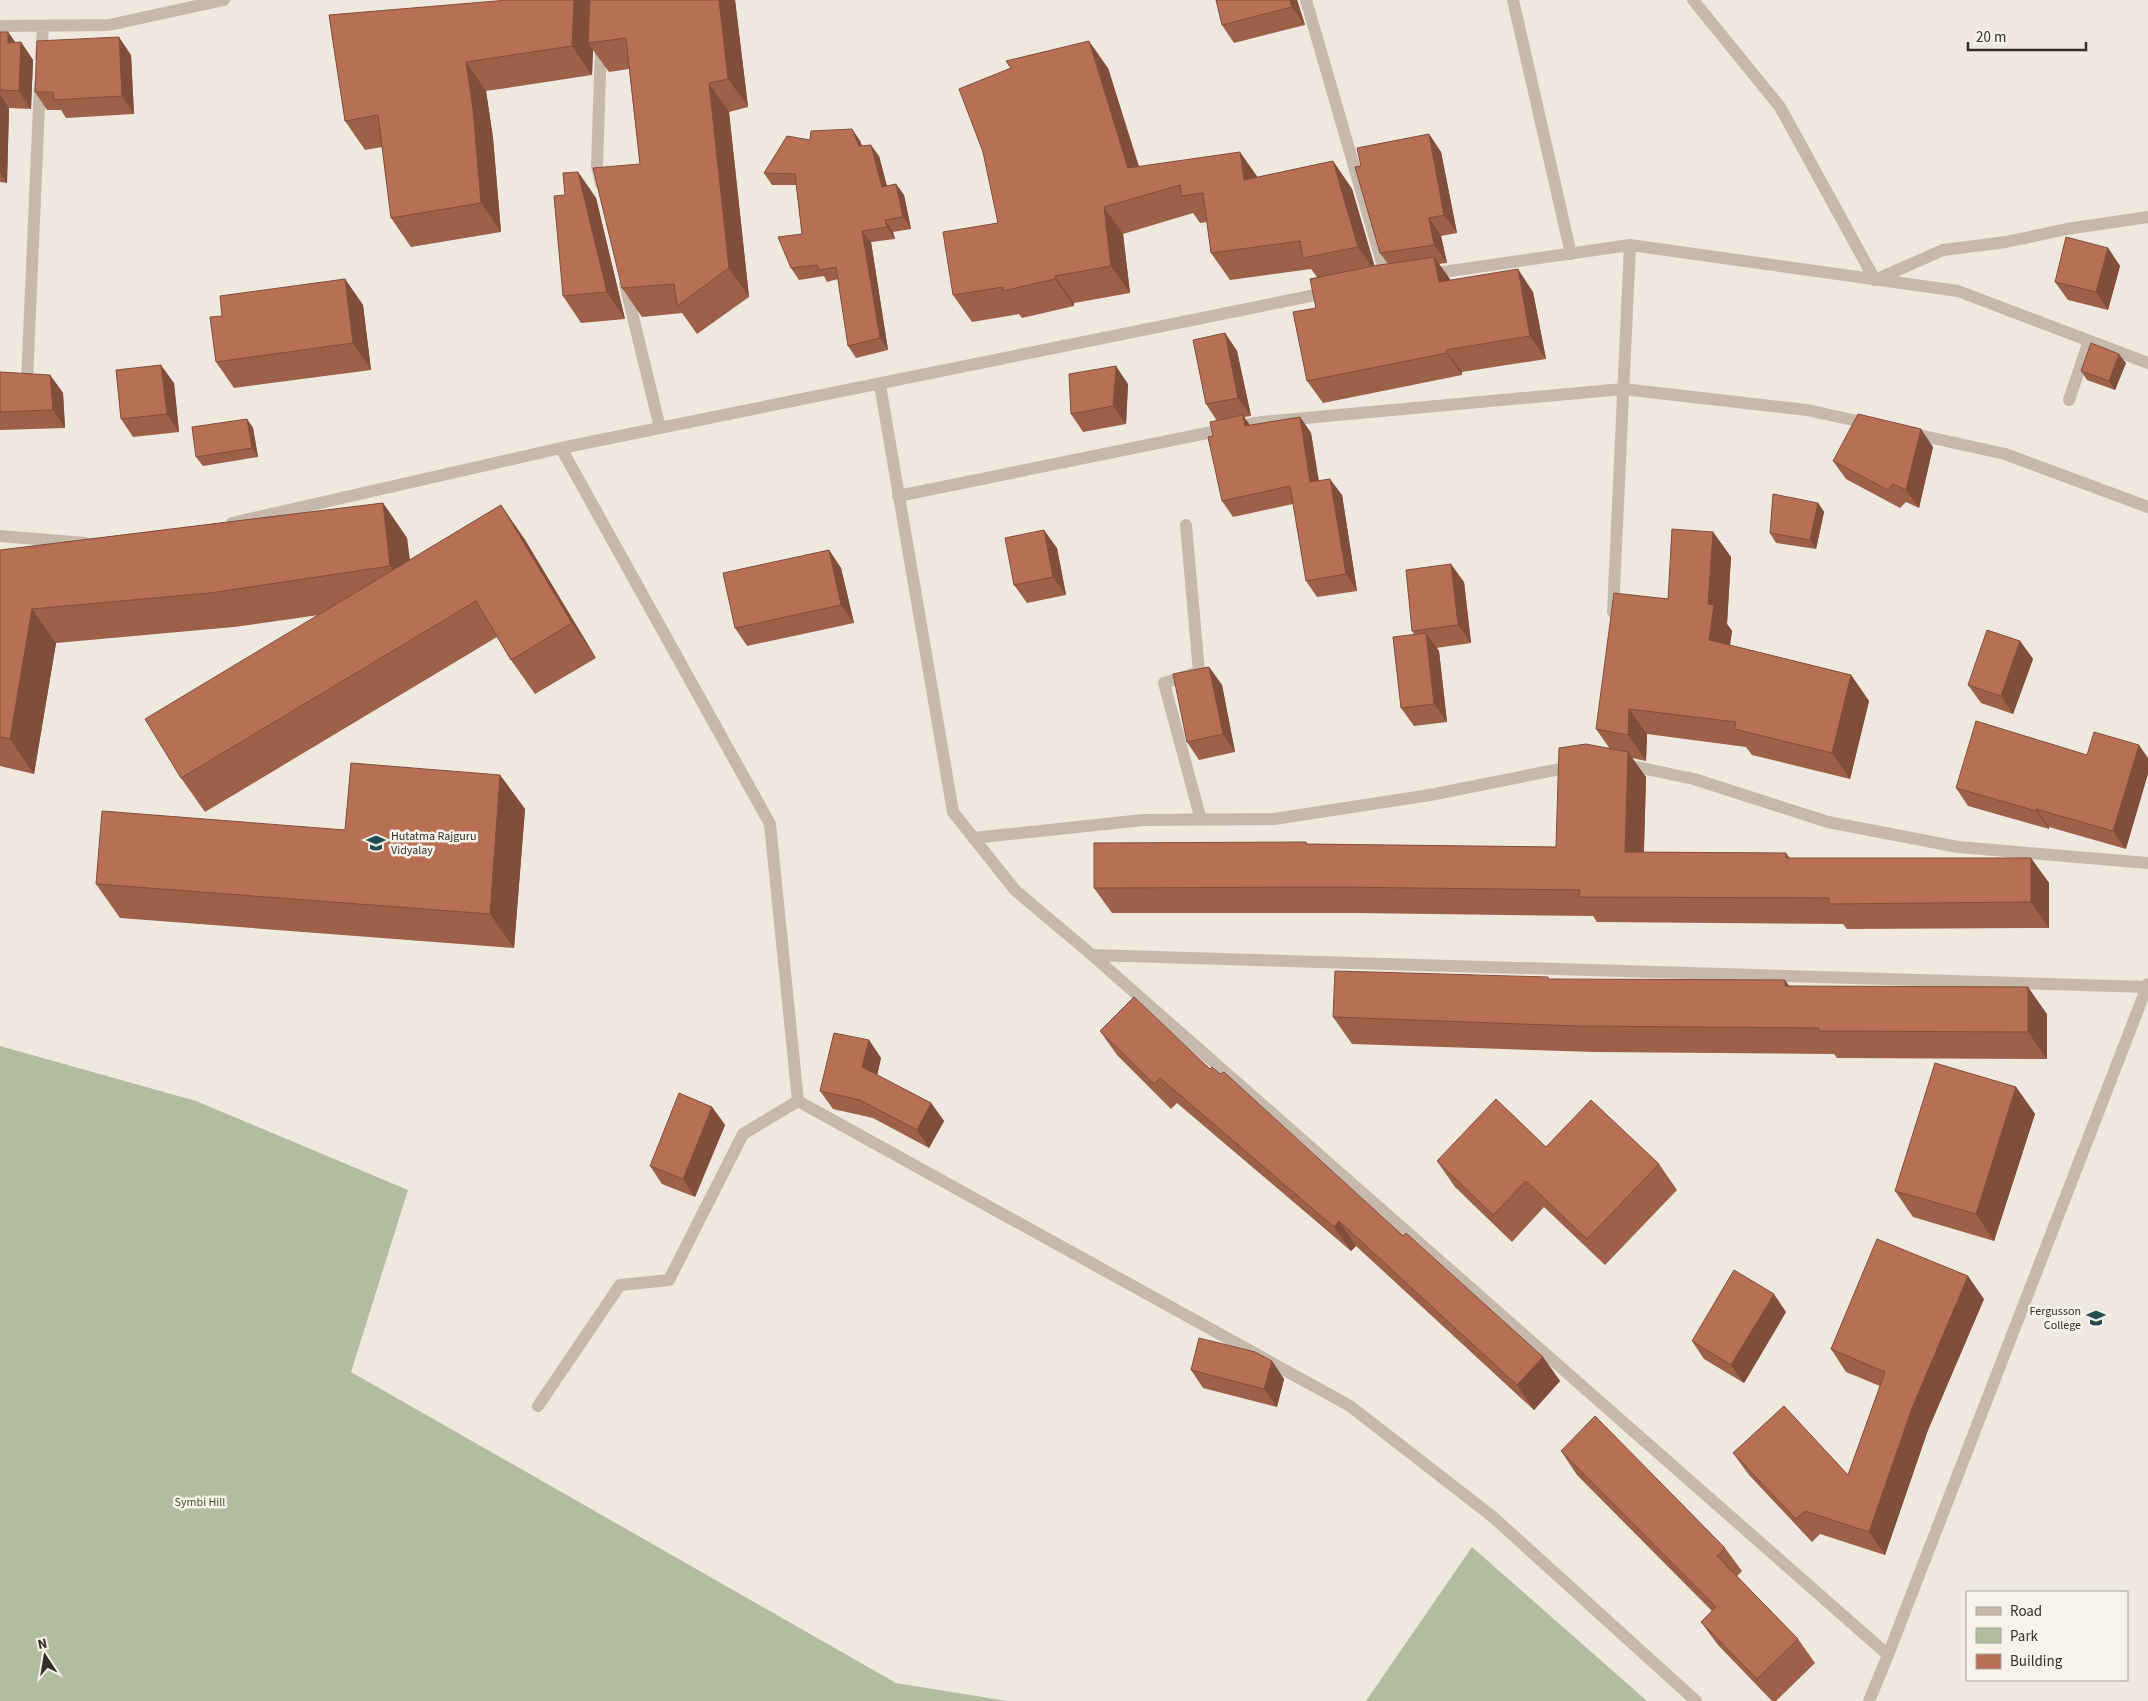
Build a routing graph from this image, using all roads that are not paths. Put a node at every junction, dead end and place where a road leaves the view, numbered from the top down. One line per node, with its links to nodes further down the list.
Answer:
1 (224, 0): 6 (street)
2 (1306, 0): 15 (street)
3 (1513, 0): 11 (street)
4 (1692, 0): 14 (street)
5 (0, 26): 6 (street)
6 (43, 26): 19 (street)
7 (602, 29): 8 (street)
8 (604, 194)
9 (2148, 217): 14 (street)
10 (1630, 245): 11 (street); 14 (street); 21 (street)
11 (1572, 254): 13 (street)
12 (622, 269): 24 (street)
13 (1416, 276)
14 (1875, 280): 17 (street)
15 (1387, 281)
16 (1340, 290): 20 (street)
17 (2090, 341): 18 (street); 22 (street)
18 (2148, 363)
19 (27, 381)
20 (880, 385): 24 (street); 27 (street)
21 (1623, 389): 23 (street); 27 (street); 33 (street)
22 (2069, 400)
23 (1882, 427)
24 (660, 428): 26 (street)
25 (1901, 431): 28 (street)
26 (561, 448): 30 (street); 41 (street)
27 (898, 496): 37 (street)
28 (2148, 507)
29 (1186, 525): 36 (street)
30 (219, 526)
31 (0, 536): 32 (street)
32 (96, 544)
33 (1612, 624)
34 (1606, 761): 38 (street)
35 (1590, 763): 36 (street)
36 (1200, 820): 37 (street)
37 (973, 838): 39 (street)
38 (2148, 863)
39 (1092, 955): 40 (street); 43 (street)
40 (2147, 986): 43 (street)
41 (798, 1101): 42 (street); 44 (street)
42 (538, 1406)
43 (1888, 1655): 45 (street)
44 (1696, 1701)
45 (1869, 1701)

